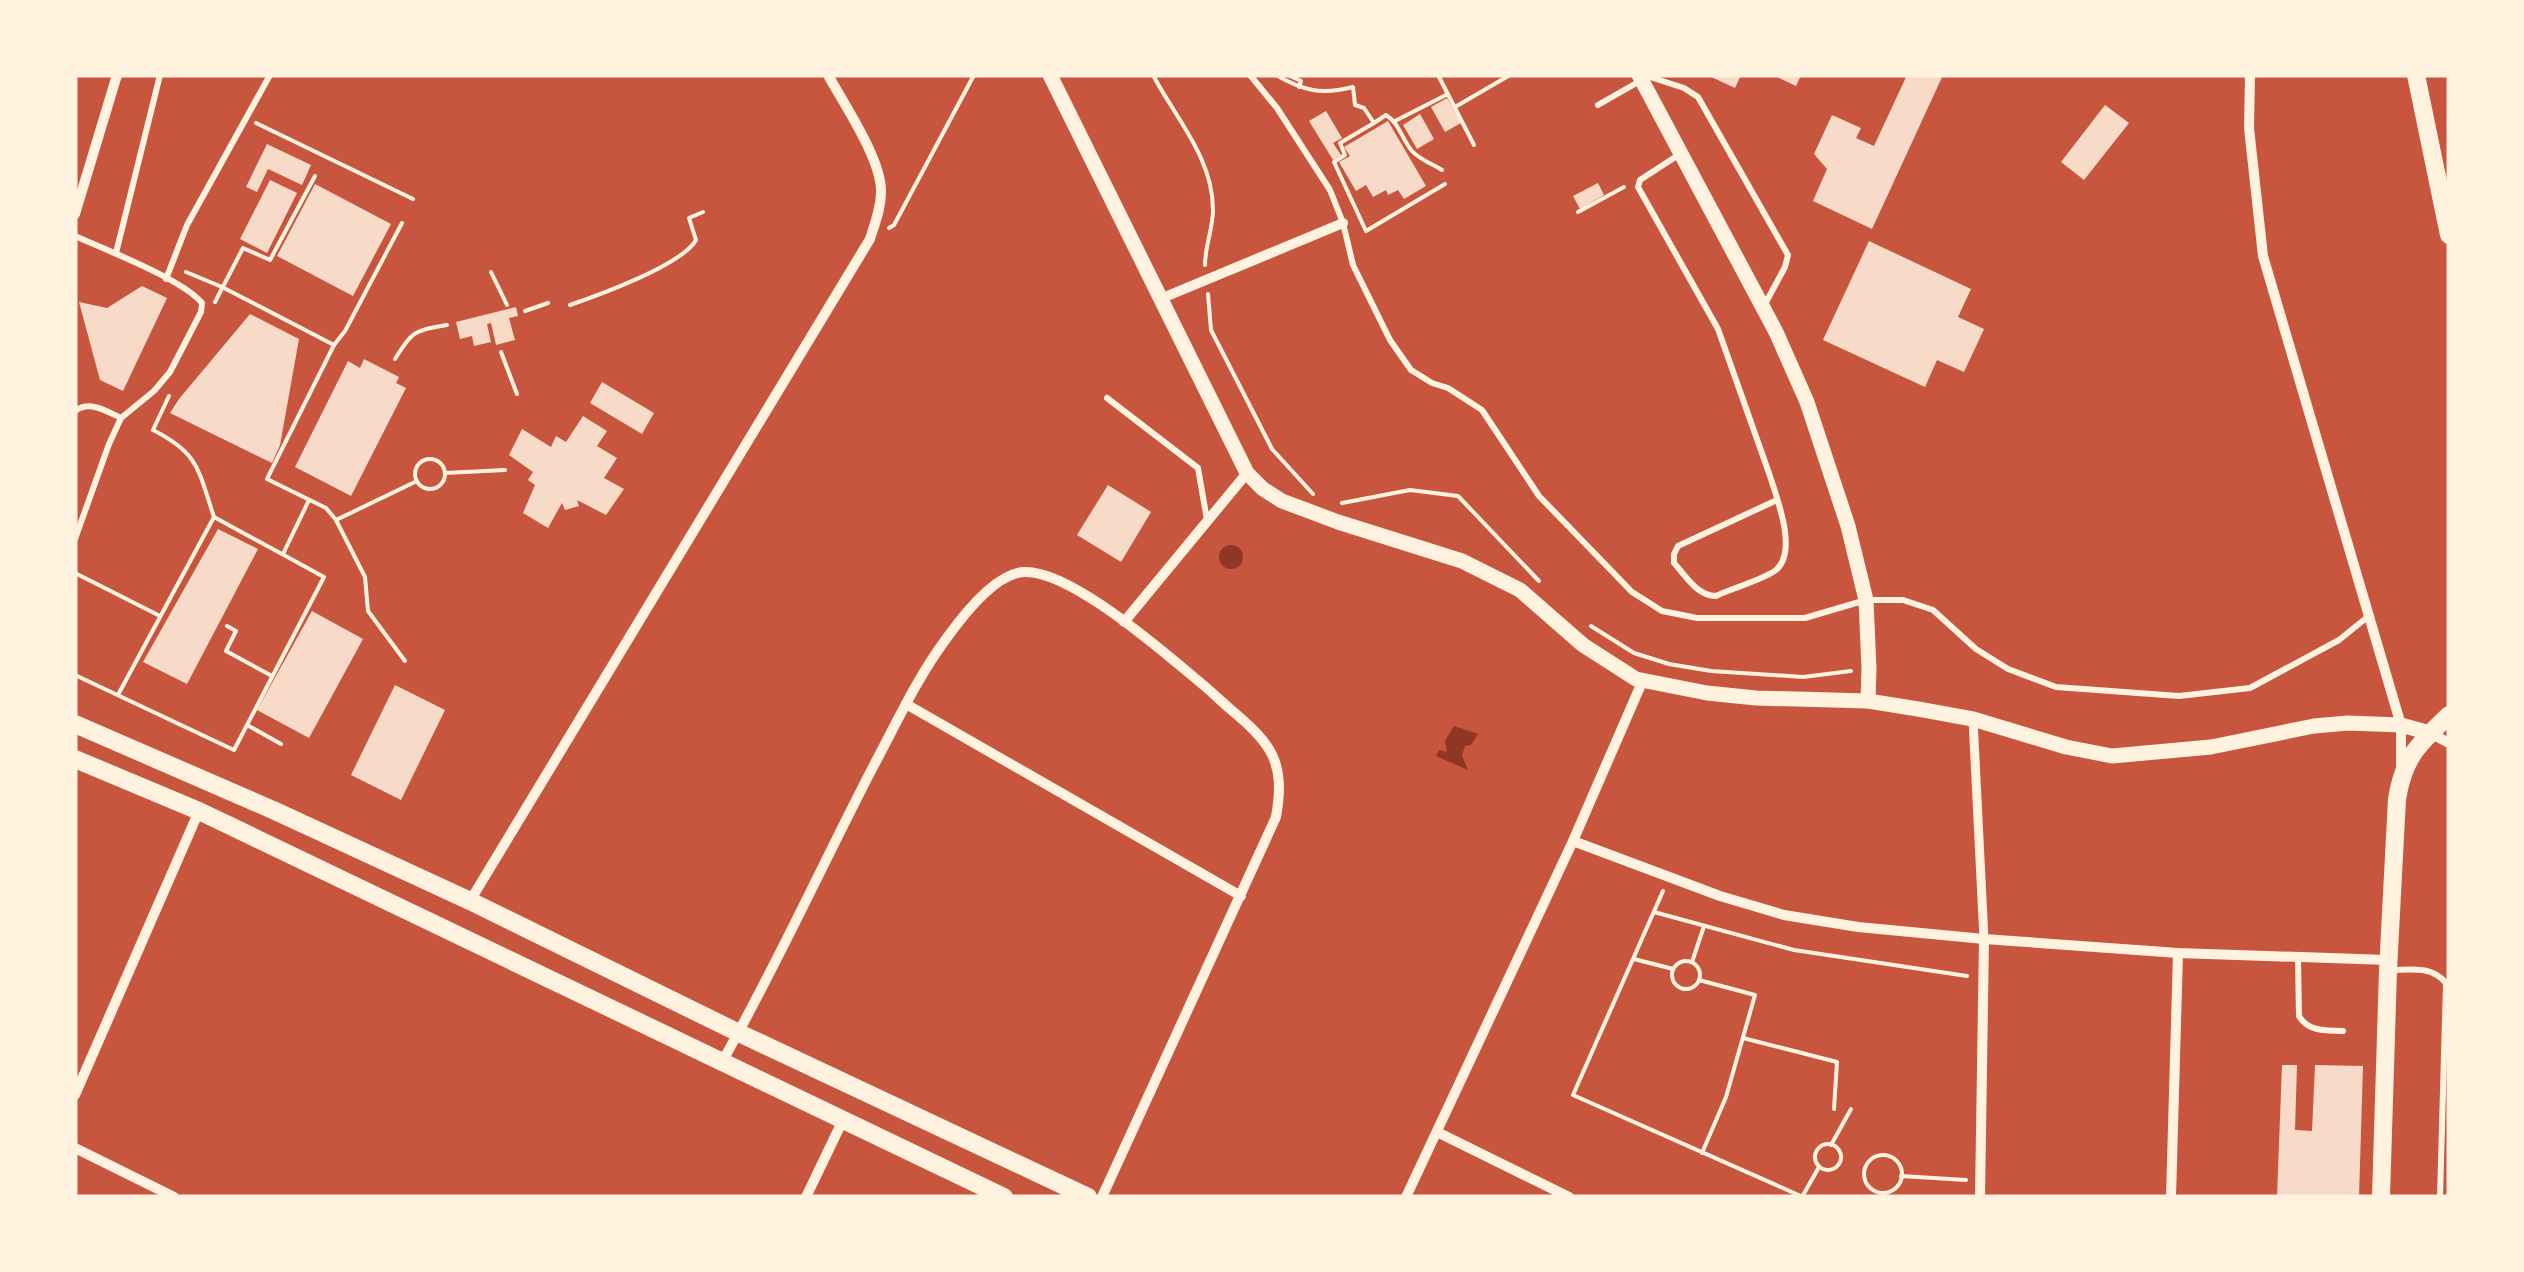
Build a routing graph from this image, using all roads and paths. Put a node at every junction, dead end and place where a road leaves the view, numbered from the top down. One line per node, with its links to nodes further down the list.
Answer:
1 (116, 75): 32 (street)
2 (160, 75): 39 (lane)
3 (270, 75): 20 (lane)
4 (828, 75): 37 (street)
5 (974, 75): 37 (path)
6 (1050, 75): 44 (street)
7 (1153, 75): 43 (path)
8 (1250, 75): 34 (lane)
9 (1276, 75): 16 (path)
10 (1288, 75): 16 (path)
11 (1438, 75): 17 (path)
12 (1510, 75): 19 (path)
13 (2250, 75): 75 (street)
14 (2416, 75): 36 (main road)
15 (1641, 77): 18 (lane); 24 (street); 48 (lane)
16 (1298, 88): 22 (path)
17 (1448, 94): 19 (path); 21 (path)
18 (1598, 105)
19 (1456, 107): 23 (path)
20 (247, 119): 29 (path); 42 (lane)
21 (1396, 121): 22 (path); 25 (path)
22 (1374, 123): 27 (path)
23 (1474, 144)
24 (1681, 153): 28 (lane); 48 (street)
25 (1442, 170)
26 (316, 176): 38 (path)
27 (1445, 184)
28 (1638, 187): 31 (path); 65 (lane)
29 (412, 198)
30 (703, 212): 47 (path)
31 (1578, 212)
32 (75, 214)
33 (402, 222): 51 (path)
34 (1342, 223): 43 (street); 74 (lane)
35 (75, 236): 39 (lane)
36 (2449, 236)
37 (870, 238): 103 (street)
38 (243, 248)
39 (116, 254): 42 (lane)
40 (178, 268): 51 (path)
41 (491, 272): 46 (path)
42 (166, 279): 57 (lane)
43 (1206, 279): 44 (street); 63 (path)
44 (1160, 299): 60 (street)
45 (548, 303): 49 (path)
46 (507, 305)
47 (570, 305)
48 (1763, 308): 74 (street)
49 (525, 311)
50 (447, 325): 53 (path)
51 (334, 345): 64 (path)
52 (501, 352): 54 (path)
53 (394, 358)
54 (518, 394)
55 (1107, 398): 69 (lane)
56 (75, 411): 57 (lane)
57 (121, 418): 70 (lane)
58 (153, 430): 67 (path)
59 (504, 470): 61 (path)
60 (1247, 472): 69 (street); 84 (street)
61 (445, 474): 62 (path); 62 (path)
62 (417, 480): 68 (path)
63 (1314, 494)
64 (309, 500): 68 (path); 71 (path)
65 (1778, 500): 65 (lane)
66 (1342, 503): 73 (path)
67 (214, 517): 71 (path); 76 (path)
68 (336, 520): 80 (path)
69 (1207, 520): 77 (street)
70 (75, 539)
71 (282, 554): 83 (path)
72 (75, 573): 76 (path)
73 (1542, 583)
74 (1866, 600): 75 (lane); 81 (street)
75 (2370, 615): 91 (street)
76 (160, 616): 85 (path)
77 (1124, 622): 87 (street); 102 (street)
78 (227, 626): 83 (path)
79 (1591, 626): 81 (path)
80 (406, 661)
81 (1870, 669): 86 (street)
82 (75, 675): 85 (path)
83 (273, 676): 92 (path)
84 (1644, 680): 86 (street); 100 (street)
85 (118, 695): 92 (path)
86 (1868, 702): 89 (street)
87 (906, 704): 102 (street); 116 (street)
88 (2449, 715): 93 (main road)
89 (1973, 719): 91 (street); 106 (street)
90 (75, 724): 99 (main road)
91 (2401, 724): 93 (street); 97 (street)
92 (247, 725): 95 (path)
93 (2430, 733): 94 (street); 97 (main road)
94 (2449, 743)
95 (281, 744)
96 (75, 759): 98 (main road)
97 (2400, 777): 111 (main road)
98 (199, 810): 99 (main road); 118 (main road); 119 (street)
99 (273, 810): 103 (main road)
100 (1573, 840): 101 (street); 123 (street)
101 (1669, 877): 104 (path); 106 (street)
102 (1241, 896): 135 (street)
103 (470, 901): 116 (main road)
104 (1654, 912): 105 (path); 109 (path)
105 (1704, 926): 110 (path); 113 (path)
106 (1984, 940): 107 (street); 139 (street)
107 (2178, 953): 108 (street); 140 (street)
108 (2298, 957): 111 (street); 115 (lane)
109 (1633, 959): 112 (path); 126 (path)
110 (1692, 962): 112 (path); 114 (path)
111 (2388, 965): 141 (main road); 142 (lane)
112 (1674, 969): 114 (path)
113 (1973, 977)
114 (1699, 980): 117 (path)
115 (2343, 1031)
116 (738, 1033): 118 (street); 134 (main road)
117 (1742, 1038): 120 (path); 126 (path)
118 (722, 1062): 122 (main road)
119 (75, 1095)
120 (1834, 1109)
121 (1851, 1109): 124 (path)
122 (843, 1120): 132 (street); 133 (main road)
123 (1437, 1132): 136 (street); 137 (street)
124 (1831, 1145): 127 (path); 127 (path)
125 (75, 1148): 131 (street)
126 (1702, 1153): 138 (path)
127 (1819, 1167): 138 (path)
128 (1901, 1176): 129 (path); 130 (path); 130 (path)
129 (1973, 1181)
130 (1877, 1195)
131 (174, 1197)
132 (806, 1197)
133 (1004, 1197)
134 (1088, 1197)
135 (1102, 1197)
136 (1406, 1197)
137 (1568, 1197)
138 (1802, 1197)
139 (1980, 1197)
140 (2172, 1197)
141 (2381, 1197)
142 (2440, 1197)

